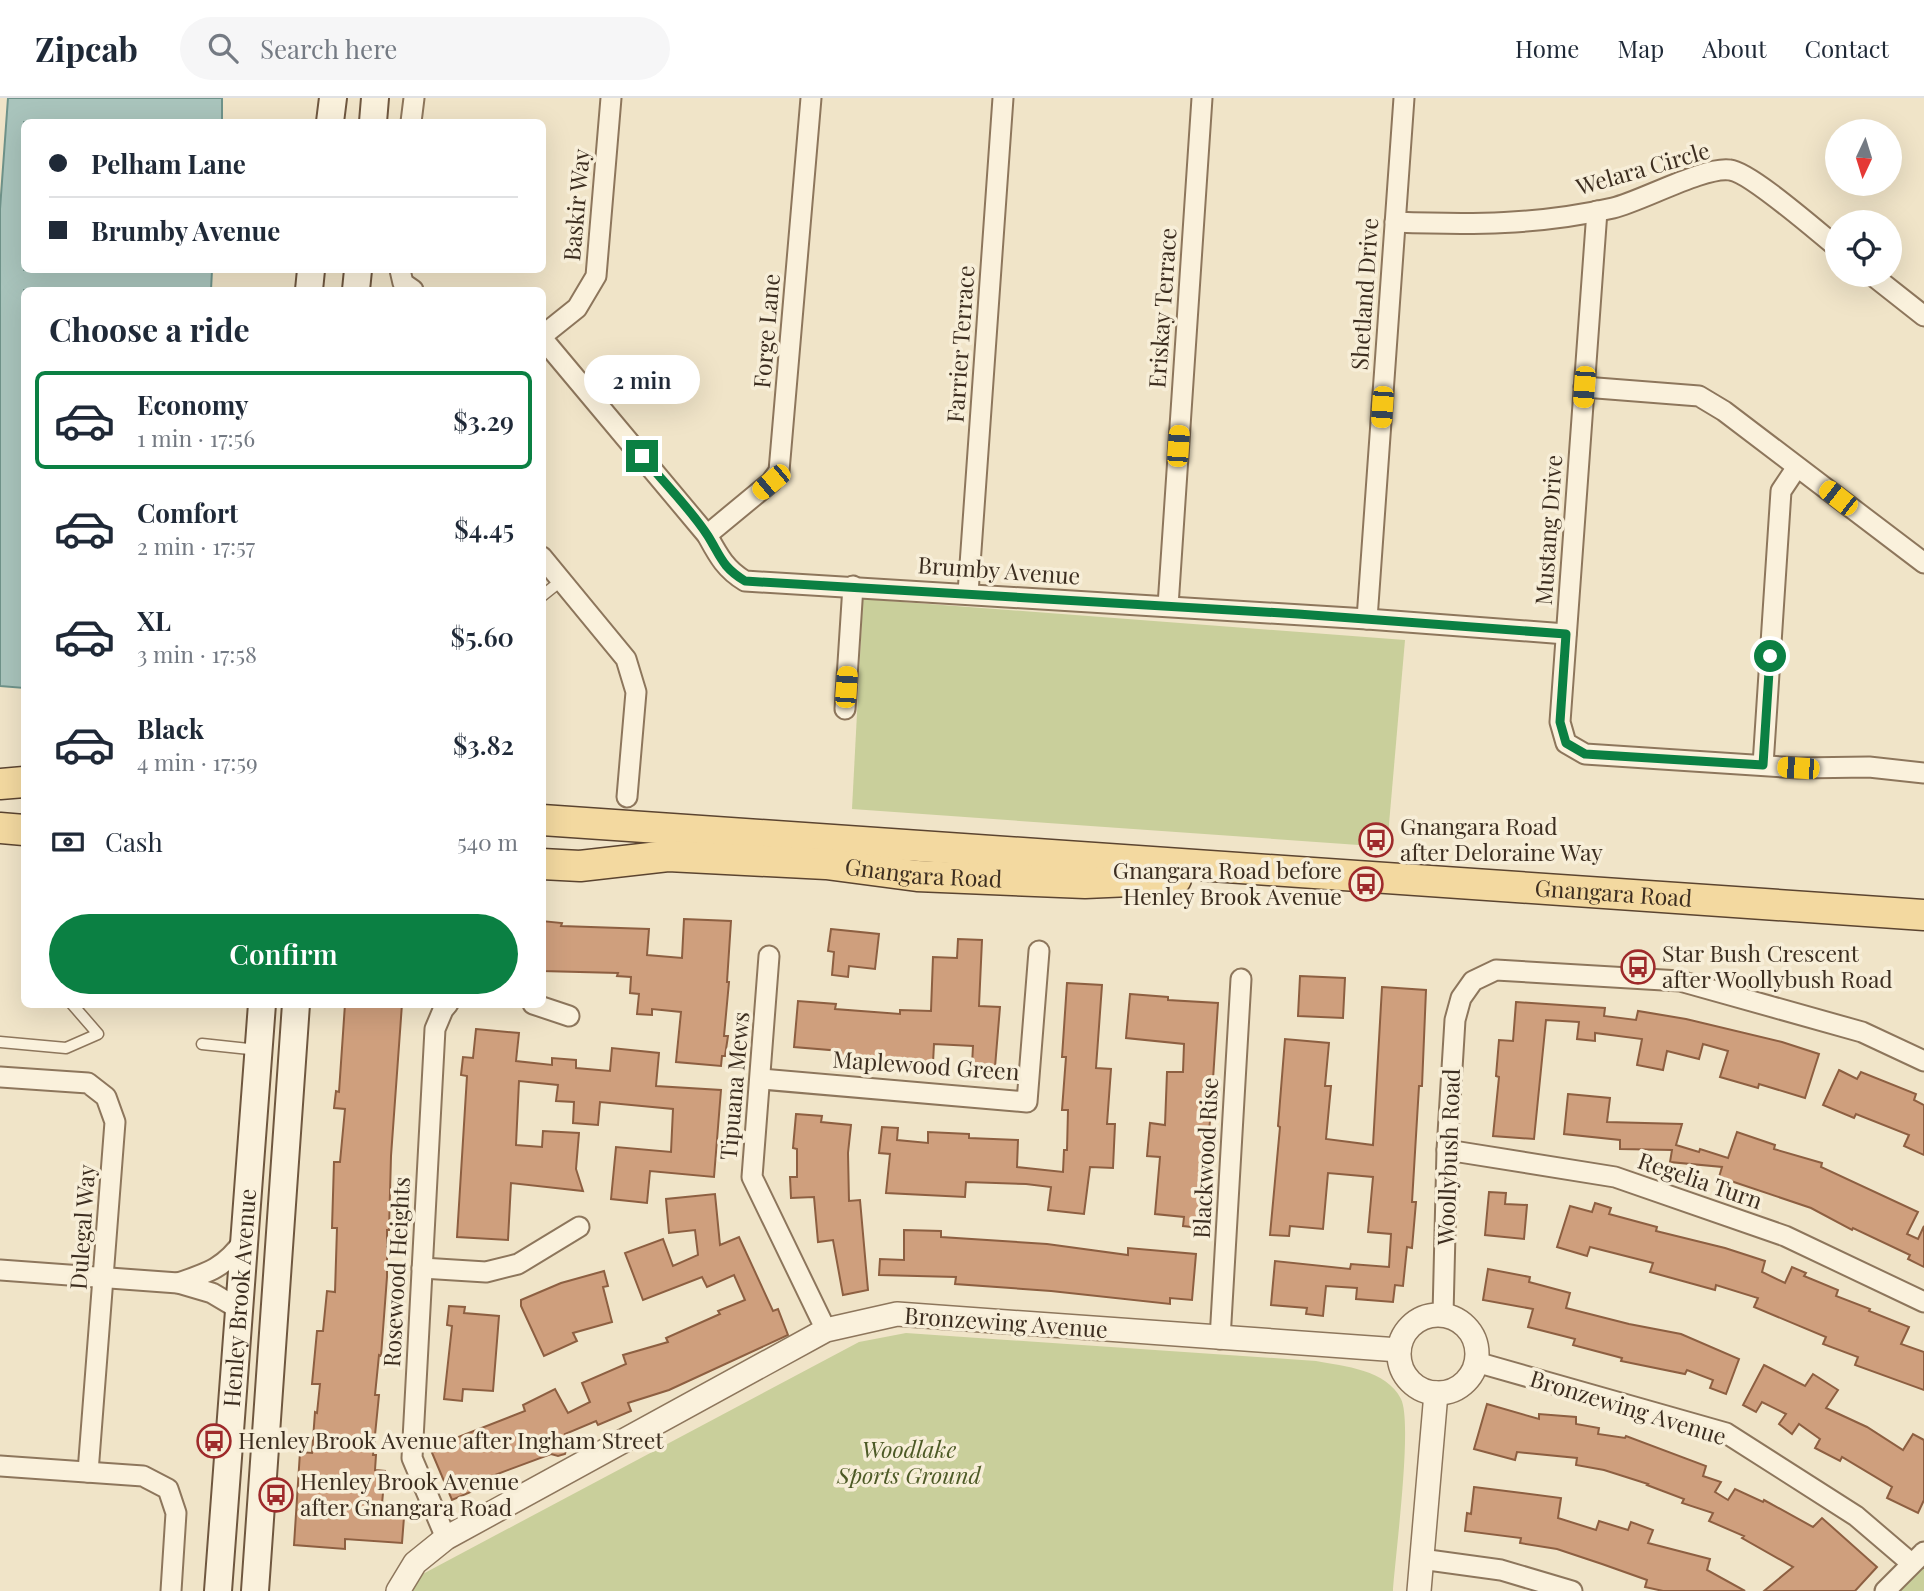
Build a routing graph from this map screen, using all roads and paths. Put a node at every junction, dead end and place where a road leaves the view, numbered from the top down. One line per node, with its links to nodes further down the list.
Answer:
1 (333, 98): 9 (main road)
2 (375, 98): 10 (main road)
3 (414, 98): 11 (street)
4 (611, 98): 17 (street, Baskir Way)
5 (811, 98): 21 (street, Forge Lane)
6 (1003, 98): 27 (street, Farrier Terrace)
7 (1202, 98): 28 (street, Eriskay Terrace)
8 (1404, 98): 13 (street, Shetland Drive)
9 (330, 119)
10 (373, 119)
11 (411, 119)
12 (1597, 211): 13 (street, Welara Circle); 14 (street, Welara Circle); 19 (street, Mustang Drive)
13 (1395, 222): 29 (street, Shetland Drive)
14 (1825, 238)
15 (1887, 287): 16 (street)
16 (1924, 316)
17 (546, 334)
18 (546, 342): 21 (street, Brumby Avenue)
19 (1584, 387): 20 (street); 30 (street, Mustang Drive)
20 (1797, 467): 23 (street); 32 (street)
21 (708, 535): 25 (street, Brumby Avenue)
22 (546, 562): 24 (street)
23 (1924, 563)
24 (562, 580): 26 (lane); 34 (street)
25 (853, 586): 27 (street, Brumby Avenue); 31 (street)
26 (546, 593)
27 (968, 593): 28 (street, Brumby Avenue)
28 (1168, 606): 29 (street, Brumby Avenue)
29 (1367, 619): 30 (street, Brumby Avenue)
30 (1566, 634): 32 (street, Mustang Drive)
31 (845, 709)
32 (1763, 765): 33 (street, Mustang Drive)
33 (1924, 773)
34 (627, 797)
35 (546, 820): 39 (main road, Gnangara Road)
36 (0, 828): 37 (main road)
37 (21, 830)
38 (546, 864): 39 (main road, Gnangara Road)
39 (1305, 872): 40 (main road, Gnangara Road)
40 (1924, 915)
41 (1039, 951): 55 (street, Maplewood Green)
42 (769, 956): 55 (street, Tipuana Mews)
43 (1241, 979): 67 (street, Blackwood Rise)
44 (75, 1008): 50 (lane)
45 (262, 1008): 52 (main road, Henley Brook Avenue)
46 (296, 1008): 79 (main road, Henley Brook Avenue)
47 (445, 1008): 59 (street, Rosewood Heights)
48 (545, 1008): 49 (street)
49 (569, 1016)
50 (0, 1042)
51 (202, 1044): 52 (lane)
52 (259, 1050): 58 (main road, Henley Brook Avenue)
53 (1924, 1060): 56 (street, Woollybush Road)
54 (0, 1077): 61 (street, Dulegal Way)
55 (761, 1079): 66 (street, Tipuana Mews)
56 (1447, 1150): 63 (street, Regelia Turn); 65 (street, Woollybush Road)
57 (579, 1227): 59 (street)
58 (244, 1240): 62 (street); 64 (main road, Henley Brook Avenue)
59 (422, 1268): 73 (street, Rosewood Heights)
60 (0, 1270): 61 (street)
61 (104, 1278): 62 (street); 72 (street, Dulegal Way)
62 (178, 1283): 64 (street)
63 (1924, 1302)
64 (239, 1309): 78 (main road, Henley Brook Avenue)
65 (1443, 1315): 68 (street); 69 (street)
66 (826, 1330): 67 (street, Bronzewing Avenue); 73 (street, Bronzewing Avenue)
67 (1220, 1339): 68 (street, Bronzewing Avenue)
68 (1399, 1350): 70 (street)
69 (1476, 1362): 70 (street); 74 (street, Bronzewing Avenue)
70 (1436, 1393): 75 (street)
71 (0, 1466): 72 (street)
72 (88, 1472): 77 (street)
73 (446, 1538): 80 (street, Bronzewing Avenue)
74 (1917, 1558): 83 (street)
75 (1422, 1559): 76 (street); 81 (street)
76 (1542, 1586): 82 (street)
77 (172, 1591)
78 (218, 1591)
79 (255, 1591)
80 (398, 1591)
81 (1419, 1591)
82 (1573, 1591)
83 (1885, 1591)

